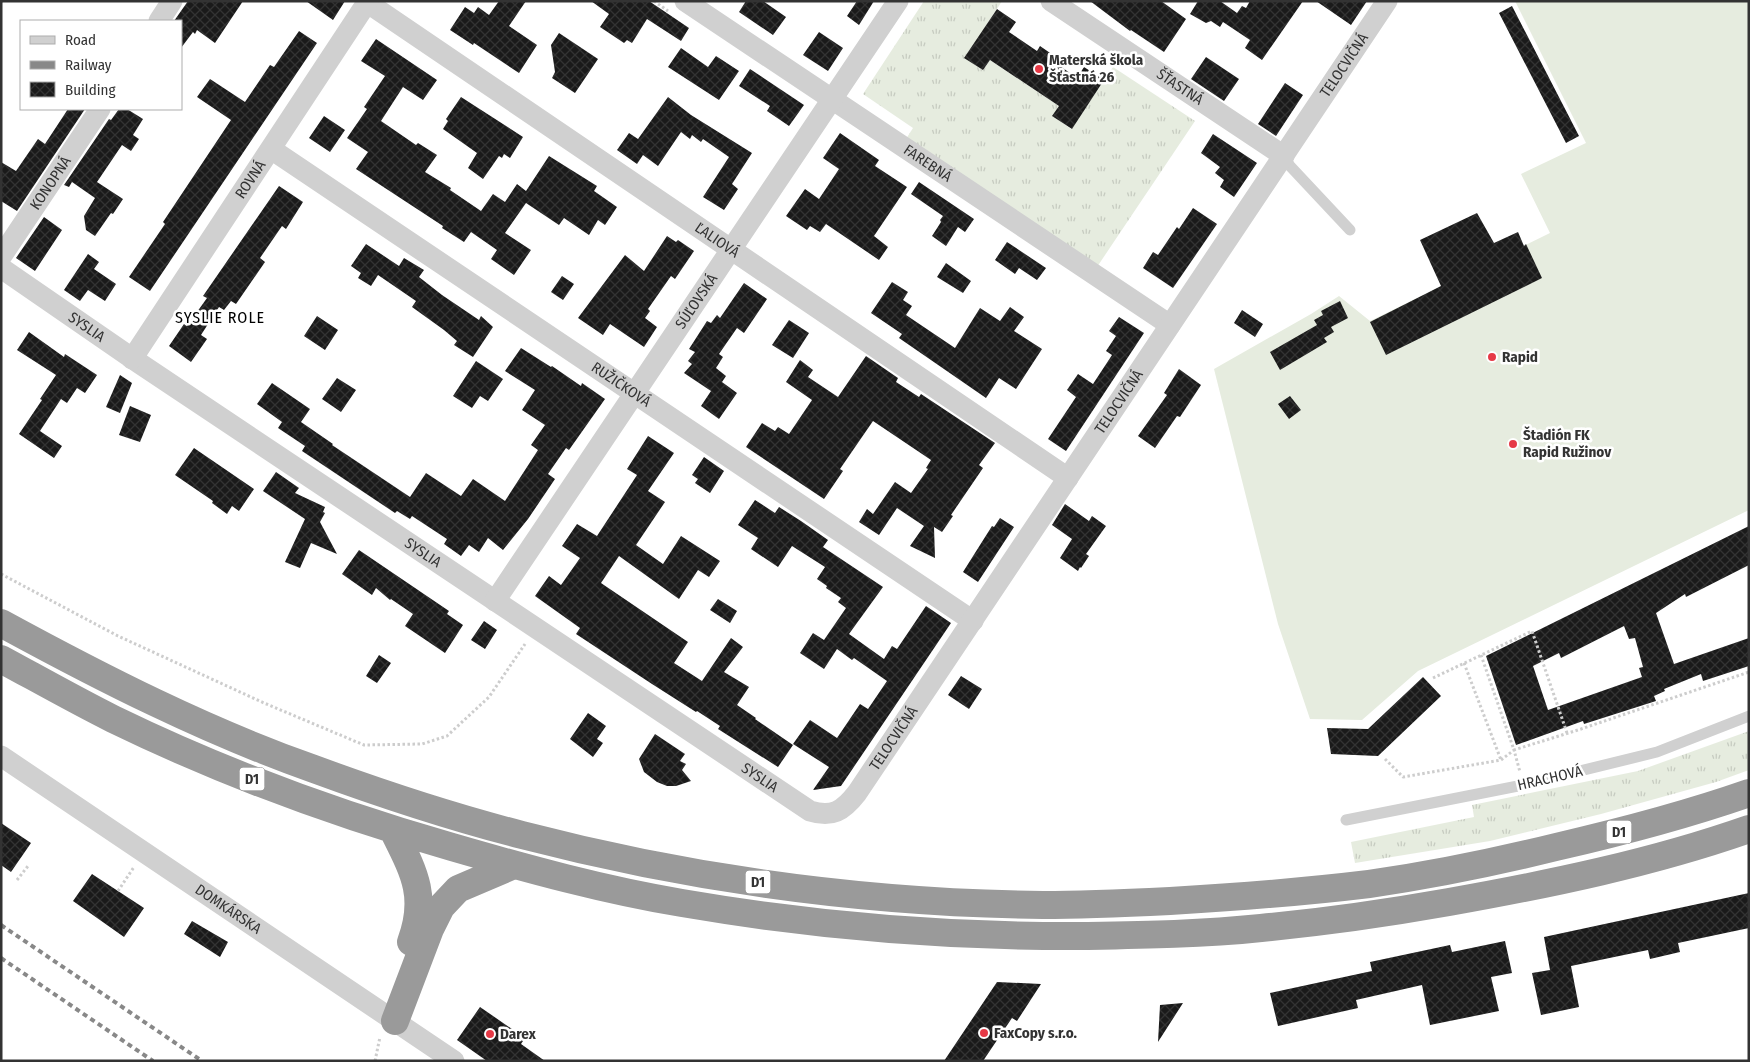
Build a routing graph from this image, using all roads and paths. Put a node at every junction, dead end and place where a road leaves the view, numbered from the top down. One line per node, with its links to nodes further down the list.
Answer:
1 (172, 1): 7 (street)
2 (686, 1): 8 (street, FAREBNÁ)
3 (898, 1): 8 (street, SÚĽOVSKÁ)
4 (1051, 1): 11 (street, ŠŤASTNÁ)
5 (1387, 1): 11 (street, TELOCVIČNÁ)
6 (368, 2): 10 (street, ROVNÁ); 13 (street, ĽALIOVÁ)
7 (160, 20)
8 (832, 99): 13 (street, SÚĽOVSKÁ); 16 (street, FAREBNÁ)
9 (99, 110): 14 (street, KONOPNÁ)
10 (271, 149): 17 (street, ROVNÁ); 18 (street, RUŽIČKOVÁ)
11 (1284, 156): 12 (lane); 16 (street, TELOCVIČNÁ)
12 (1350, 230)
13 (732, 249): 18 (street, SÚĽOVSKÁ); 19 (street, ĽALIOVÁ)
14 (1, 257)
15 (1, 268): 17 (street, SYSLIA)
16 (1170, 325): 19 (street, TELOCVIČNÁ)
17 (132, 359): 21 (street, SYSLIA)
18 (635, 394): 21 (street, SÚĽOVSKÁ); 22 (street, RUŽIČKOVÁ)
19 (1068, 478): 22 (street, TELOCVIČNÁ)
20 (1, 574): 24 (path)
21 (495, 601): 24 (street, SYSLIA)
22 (973, 620): 38 (street, TELOCVIČNÁ)
23 (1, 623): 37 (highway, D1)
24 (536, 629): 38 (street, SYSLIA)
25 (1481, 656): 27 (path); 31 (path); 32 (path)
26 (1, 659): 41 (highway, D1)
27 (1464, 663): 29 (path); 35 (path)
28 (1749, 672): 31 (path)
29 (1433, 678)
30 (1749, 716): 36 (lane, HRACHOVÁ)
31 (1567, 733): 32 (path)
32 (1514, 750): 35 (path); 36 (path)
33 (1, 756): 47 (street, DOMKÁRSKA)
34 (1385, 759): 35 (path)
35 (1501, 760)
36 (1523, 785): 39 (lane, HRACHOVÁ)
37 (1749, 793)
38 (850, 803)
39 (1346, 820)
40 (1749, 829): 43 (highway, D1)
41 (393, 830): 43 (highway, D1); 47 (highway)
42 (138, 860): 46 (path)
43 (514, 865): 47 (highway)
44 (28, 866): 45 (path)
45 (17, 880)
46 (118, 891)
47 (389, 1017): 48 (street, DOMKÁRSKA)
48 (454, 1061)

